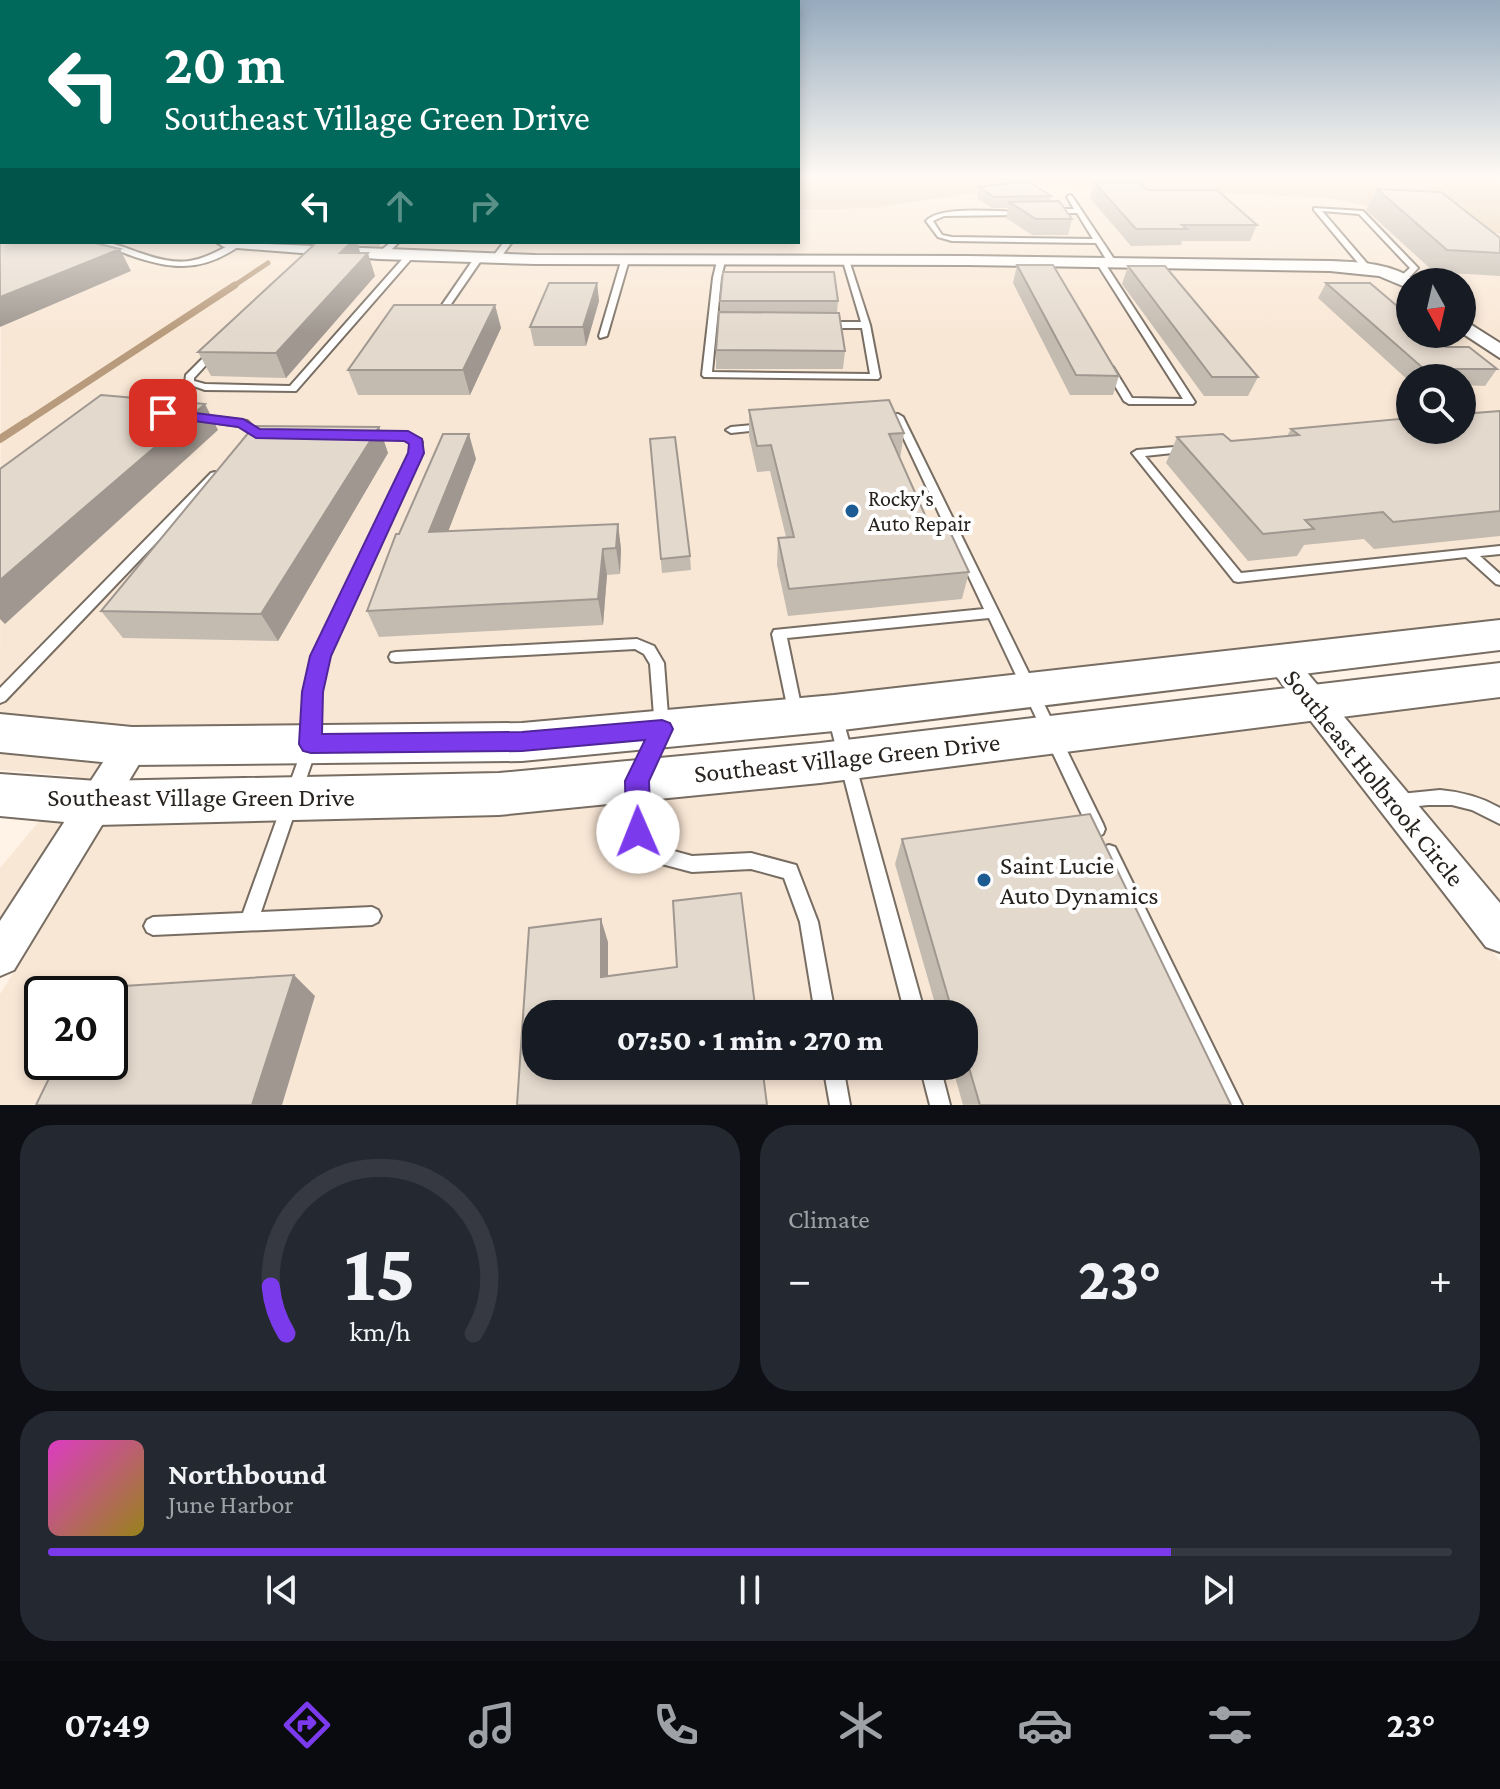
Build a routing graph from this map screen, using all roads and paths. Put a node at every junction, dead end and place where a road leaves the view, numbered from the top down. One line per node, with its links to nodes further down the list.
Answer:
1 (935, 230): 5 (lane)
2 (1091, 230): 5 (lane)
3 (1334, 230): 18 (lane)
4 (1378, 230): 19 (lane)
5 (1099, 241): 17 (lane)
6 (107, 244): 7 (lane)
7 (230, 244)
8 (238, 244): 11 (street)
9 (393, 244): 11 (lane)
10 (505, 244): 13 (lane)
11 (381, 255): 12 (street)
12 (409, 257): 13 (street); 32 (lane)
13 (486, 259): 14 (street); 25 (lane)
14 (625, 260): 16 (street); 31 (lane)
15 (845, 260): 16 (street); 17 (street); 24 (lane)
16 (721, 261): 21 (lane)
17 (1106, 262): 18 (street); 34 (lane)
18 (1362, 262): 20 (street)
19 (1414, 268)
20 (1396, 277)
21 (717, 278): 22 (lane); 26 (lane)
22 (731, 278)
23 (835, 279): 24 (lane)
24 (850, 279): 29 (lane)
25 (446, 305)
26 (712, 324): 27 (lane); 29 (lane)
27 (728, 324)
28 (820, 325): 29 (lane)
29 (866, 325)
30 (1476, 334): 33 (street)
31 (603, 336)
32 (218, 348)
33 (1500, 352)
34 (1106, 363)
35 (182, 415): 39 (lane)
36 (868, 419): 48 (lane)
37 (777, 426): 38 (lane)
38 (731, 430)
39 (256, 434): 40 (lane); 42 (lane)
40 (271, 434)
41 (347, 435): 60 (lane)
42 (245, 445)
43 (1199, 448): 46 (lane)
44 (223, 467): 54 (lane)
45 (1500, 550): 46 (lane)
46 (1469, 553): 47 (lane)
47 (1500, 581)
48 (992, 613): 53 (lane); 56 (lane)
49 (1500, 635): 51 (street, Southeast Village Green Drive)
50 (396, 657): 57 (lane)
51 (1279, 659): 53 (street, Southeast Village Green Drive); 55 (street, Southeast Holbrook Circle)
52 (1500, 681): 55 (street, Southeast Village Green Drive)
53 (1028, 689): 56 (street, Southeast Village Green Drive); 59 (lane)
54 (0, 697)
55 (1312, 702): 59 (street, Southeast Village Green Drive); 66 (street, Southeast Holbrook Circle)
56 (815, 715): 57 (street, Southeast Village Green Drive); 62 (lane)
57 (662, 729): 60 (street, Southeast Village Green Drive); 63 (lane)
58 (0, 733): 61 (street, Southeast Village Green Drive)
59 (1051, 734): 62 (street, Southeast Village Green Drive); 80 (lane)
60 (311, 744): 61 (street, Southeast Village Green Drive); 65 (lane)
61 (132, 746): 67 (street)
62 (846, 760): 63 (street, Southeast Village Green Drive); 75 (lane)
63 (637, 781): 65 (street, Southeast Village Green Drive); 74 (lane)
64 (0, 795): 67 (street, Southeast Village Green Drive)
65 (290, 799): 67 (street, Southeast Village Green Drive); 70 (lane)
66 (1392, 802): 68 (lane); 72 (street, Southeast Holbrook Circle)
67 (97, 803): 73 (street)
68 (1500, 817)
69 (372, 916): 70 (lane)
70 (249, 922): 71 (lane)
71 (153, 926)
72 (1500, 933)
73 (0, 956)
74 (823, 1000)
75 (911, 1000)
76 (836, 1080): 78 (lane)
77 (934, 1080): 79 (lane)
78 (840, 1105)
79 (940, 1105)
80 (1232, 1105)

